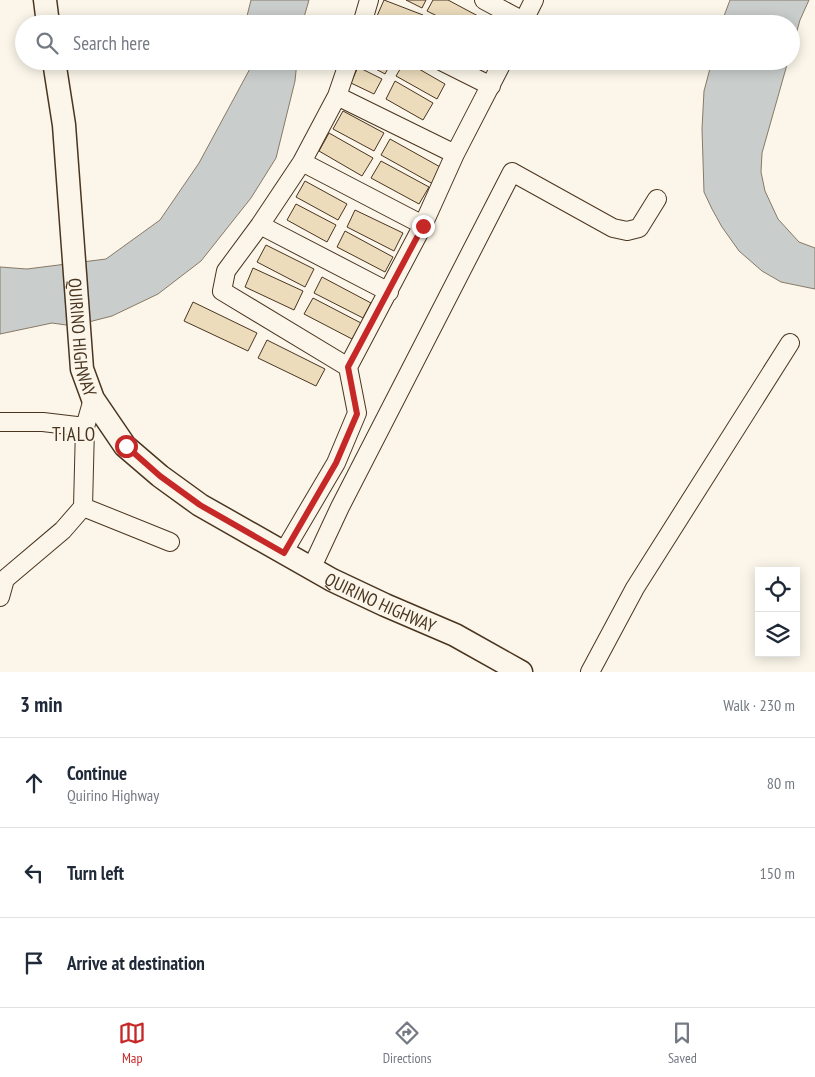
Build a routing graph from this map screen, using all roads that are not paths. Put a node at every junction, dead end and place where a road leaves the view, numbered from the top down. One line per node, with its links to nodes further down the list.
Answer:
1 (45, 0): 5 (main road)
2 (369, 0): 6 (street)
3 (484, 0): 7 (street)
4 (534, 0): 8 (street)
5 (47, 15)
6 (366, 15)
7 (511, 15)
8 (526, 15)
9 (55, 70): 23 (main road, QUIRINO HIGHWAY)
10 (346, 70): 14 (street)
11 (459, 70): 13 (street)
12 (499, 70): 13 (street)
13 (491, 86): 15 (street)
14 (337, 96): 15 (street); 16 (street)
15 (455, 154): 19 (street)
16 (302, 162): 18 (street); 19 (street)
17 (657, 199): 29 (street)
18 (260, 225): 20 (street); 22 (street)
19 (423, 226): 20 (street)
20 (389, 292): 22 (street)
21 (790, 343): 33 (street)
22 (348, 367): 28 (street)
23 (93, 399): 25 (street); 28 (main road, QUIRINO HIGHWAY)
24 (0, 422): 25 (street)
25 (84, 427): 26 (street)
26 (83, 507): 27 (street); 30 (street)
27 (170, 542)
28 (284, 553): 29 (main road, QUIRINO HIGHWAY)
29 (312, 567): 32 (main road, QUIRINO HIGHWAY)
30 (3, 576): 31 (street)
31 (0, 598)
32 (521, 672)
33 (590, 672)

